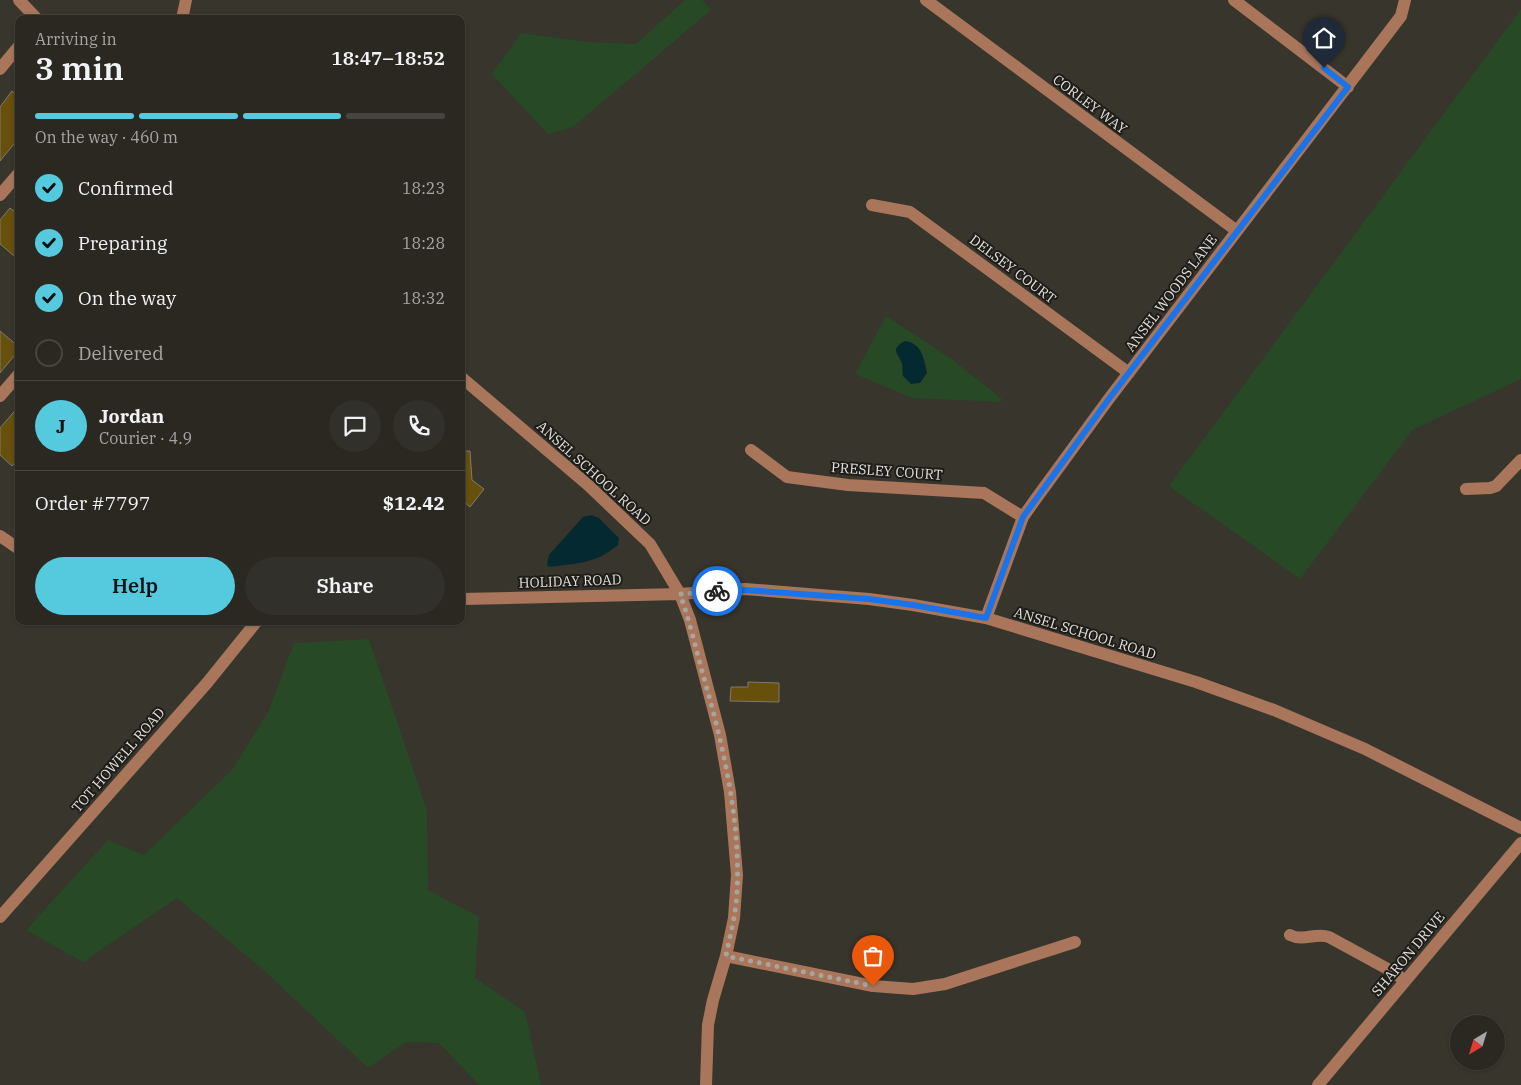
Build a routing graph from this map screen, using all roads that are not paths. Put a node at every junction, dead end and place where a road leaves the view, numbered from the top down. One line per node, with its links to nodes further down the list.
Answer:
1 (19, 0): 6 (street)
2 (186, 0): 7 (street)
3 (926, 0): 14 (street, CORLEY WAY)
4 (1234, 0): 10 (street)
5 (1405, 0): 10 (street, ANSEL WOODS LANE)
6 (33, 15)
7 (183, 15)
8 (15, 51): 9 (street)
9 (0, 68)
10 (1348, 87): 14 (street, ANSEL WOODS LANE)
11 (15, 179): 12 (street)
12 (0, 195)
13 (872, 205): 15 (street, DELSEY COURT)
14 (1237, 231): 15 (street, ANSEL WOODS LANE)
15 (1129, 373): 22 (street, ANSEL WOODS LANE)
16 (15, 379): 18 (street)
17 (465, 380): 25 (street, ANSEL SCHOOL ROAD)
18 (0, 396)
19 (751, 450): 22 (street, PRESLEY COURT)
20 (1521, 460): 21 (street)
21 (1466, 489)
22 (1023, 517): 27 (street, ANSEL WOODS LANE)
23 (0, 536): 24 (street)
24 (15, 547)
25 (680, 594): 26 (street, HOLIDAY ROAD); 27 (street, ANSEL SCHOOL ROAD); 34 (street)
26 (465, 599)
27 (986, 618): 29 (street, ANSEL SCHOOL ROAD)
28 (254, 625): 31 (street, TOT HOWELL ROAD)
29 (1521, 828)
30 (1521, 843): 35 (street, SHARON DRIVE)
31 (0, 917)
32 (1290, 935): 35 (street)
33 (1075, 942): 34 (street)
34 (726, 956): 36 (street)
35 (1405, 981): 37 (street, SHARON DRIVE)
36 (706, 1085)
37 (1318, 1085)

